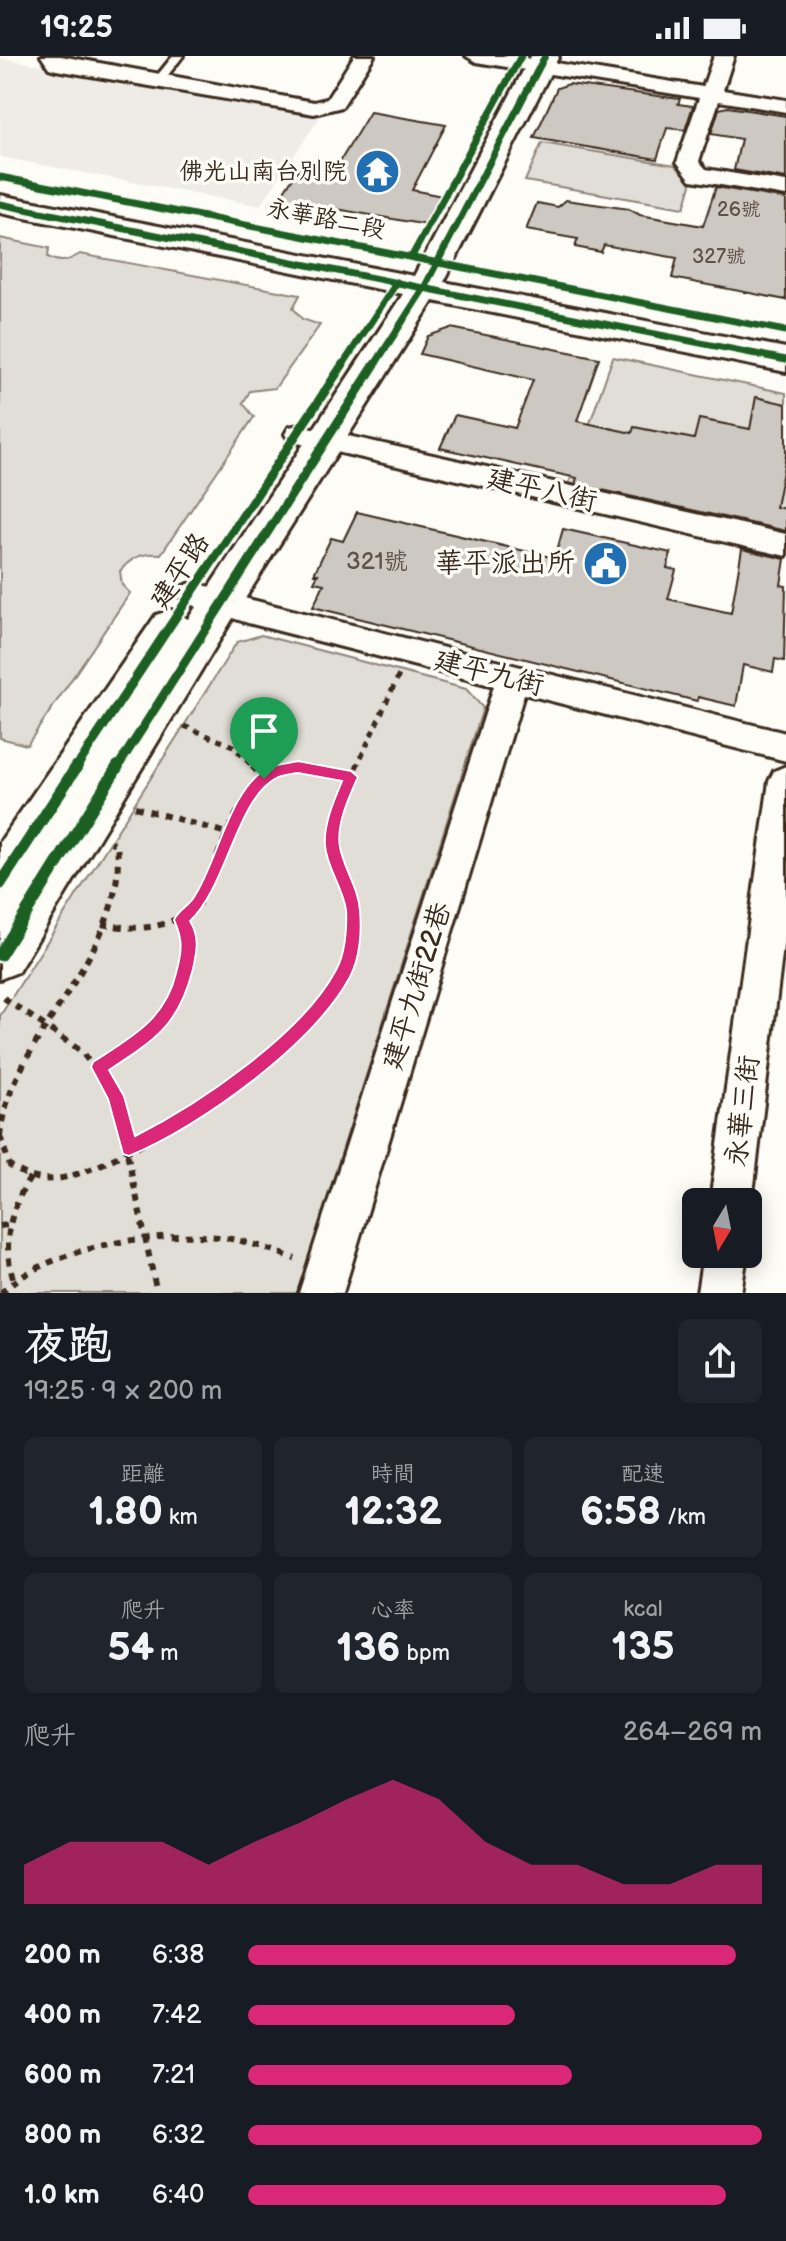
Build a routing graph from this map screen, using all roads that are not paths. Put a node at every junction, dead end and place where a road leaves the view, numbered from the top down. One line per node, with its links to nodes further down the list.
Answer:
1 (51, 56): 7 (street)
2 (178, 56): 7 (lane)
3 (364, 56): 7 (street)
4 (476, 56): 6 (street)
5 (724, 56): 8 (street)
6 (531, 60): 8 (street); 13 (street, 建平路)
7 (157, 82)
8 (710, 95): 9 (street); 11 (street)
9 (786, 106)
10 (0, 177): 13 (street, 永華路二段)
11 (786, 189)
12 (0, 204): 13 (street, 永華路二段)
13 (418, 272): 14 (street, 永華路二段); 15 (street, 永華路二段); 16 (street, 建平路)
14 (786, 331)
15 (786, 360)
16 (311, 438): 17 (street, 建平八街); 18 (street, 建平路)
17 (786, 545)
18 (207, 598): 19 (street, 建平九街); 22 (street, 建平路)
19 (512, 680): 20 (street, 建平九街); 26 (street, 建平九街22巷)
20 (786, 747)
21 (786, 781): 24 (street, 永華三街)
22 (15, 874): 23 (street, 建平路)
23 (0, 955)
24 (733, 1188)
25 (723, 1268): 27 (street)
26 (312, 1277)
27 (719, 1293)

